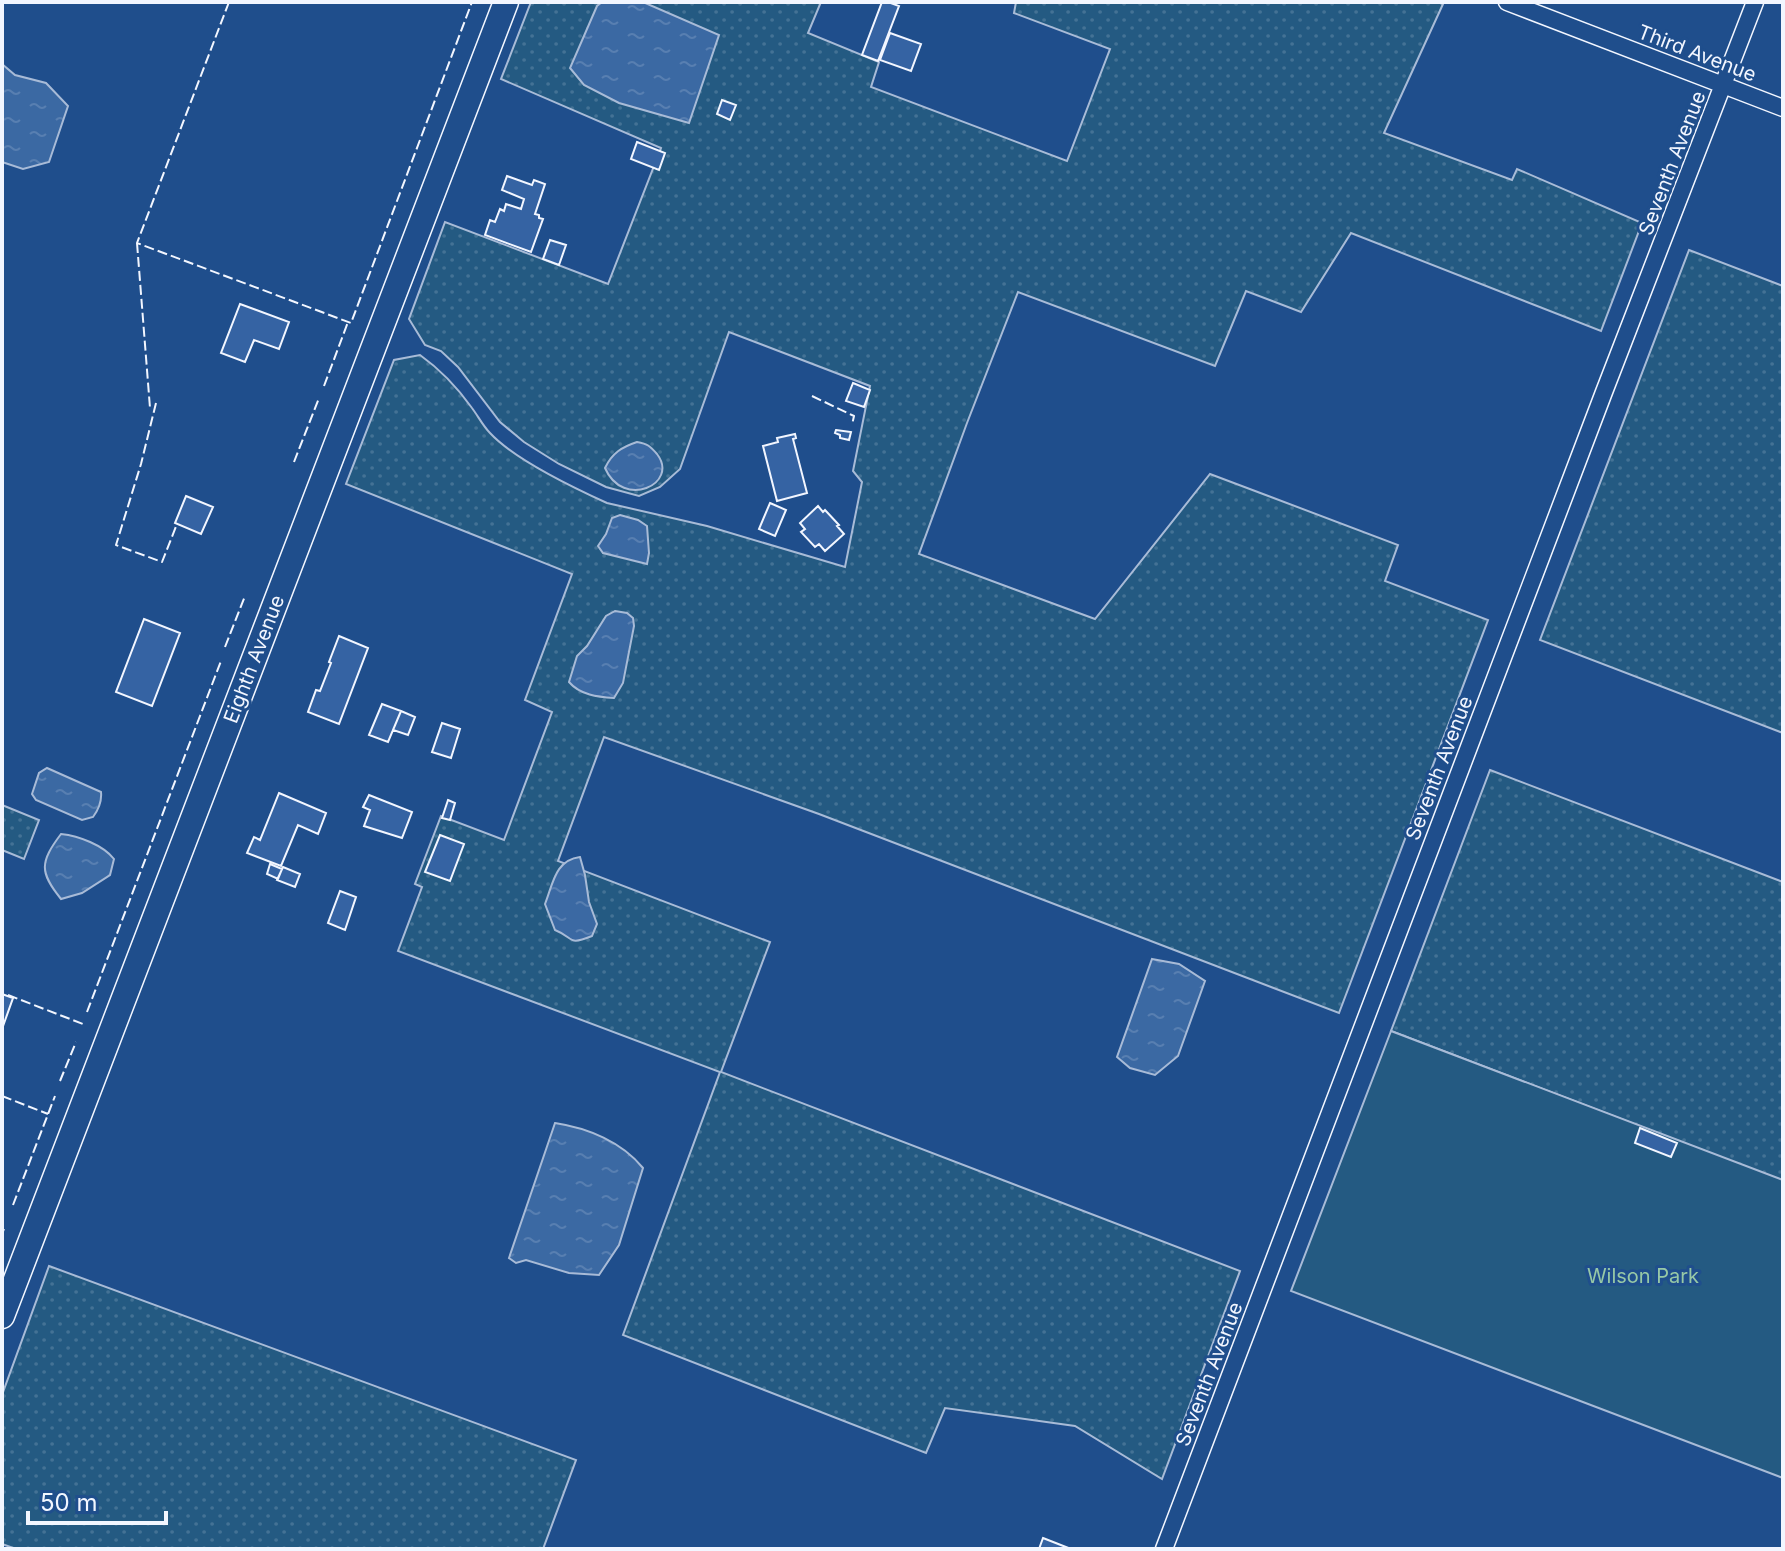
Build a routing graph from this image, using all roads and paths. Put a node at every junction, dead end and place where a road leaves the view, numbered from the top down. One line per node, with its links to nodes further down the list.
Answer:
1 (506, 2): 6 (main road, Eighth Avenue)
2 (1507, 2): 4 (street, Third Avenue)
3 (1755, 2): 4 (street, Seventh Avenue)
4 (1723, 85): 5 (street, Third Avenue); 7 (street, Seventh Avenue)
5 (1783, 108)
6 (2, 1316)
7 (1164, 1549)

